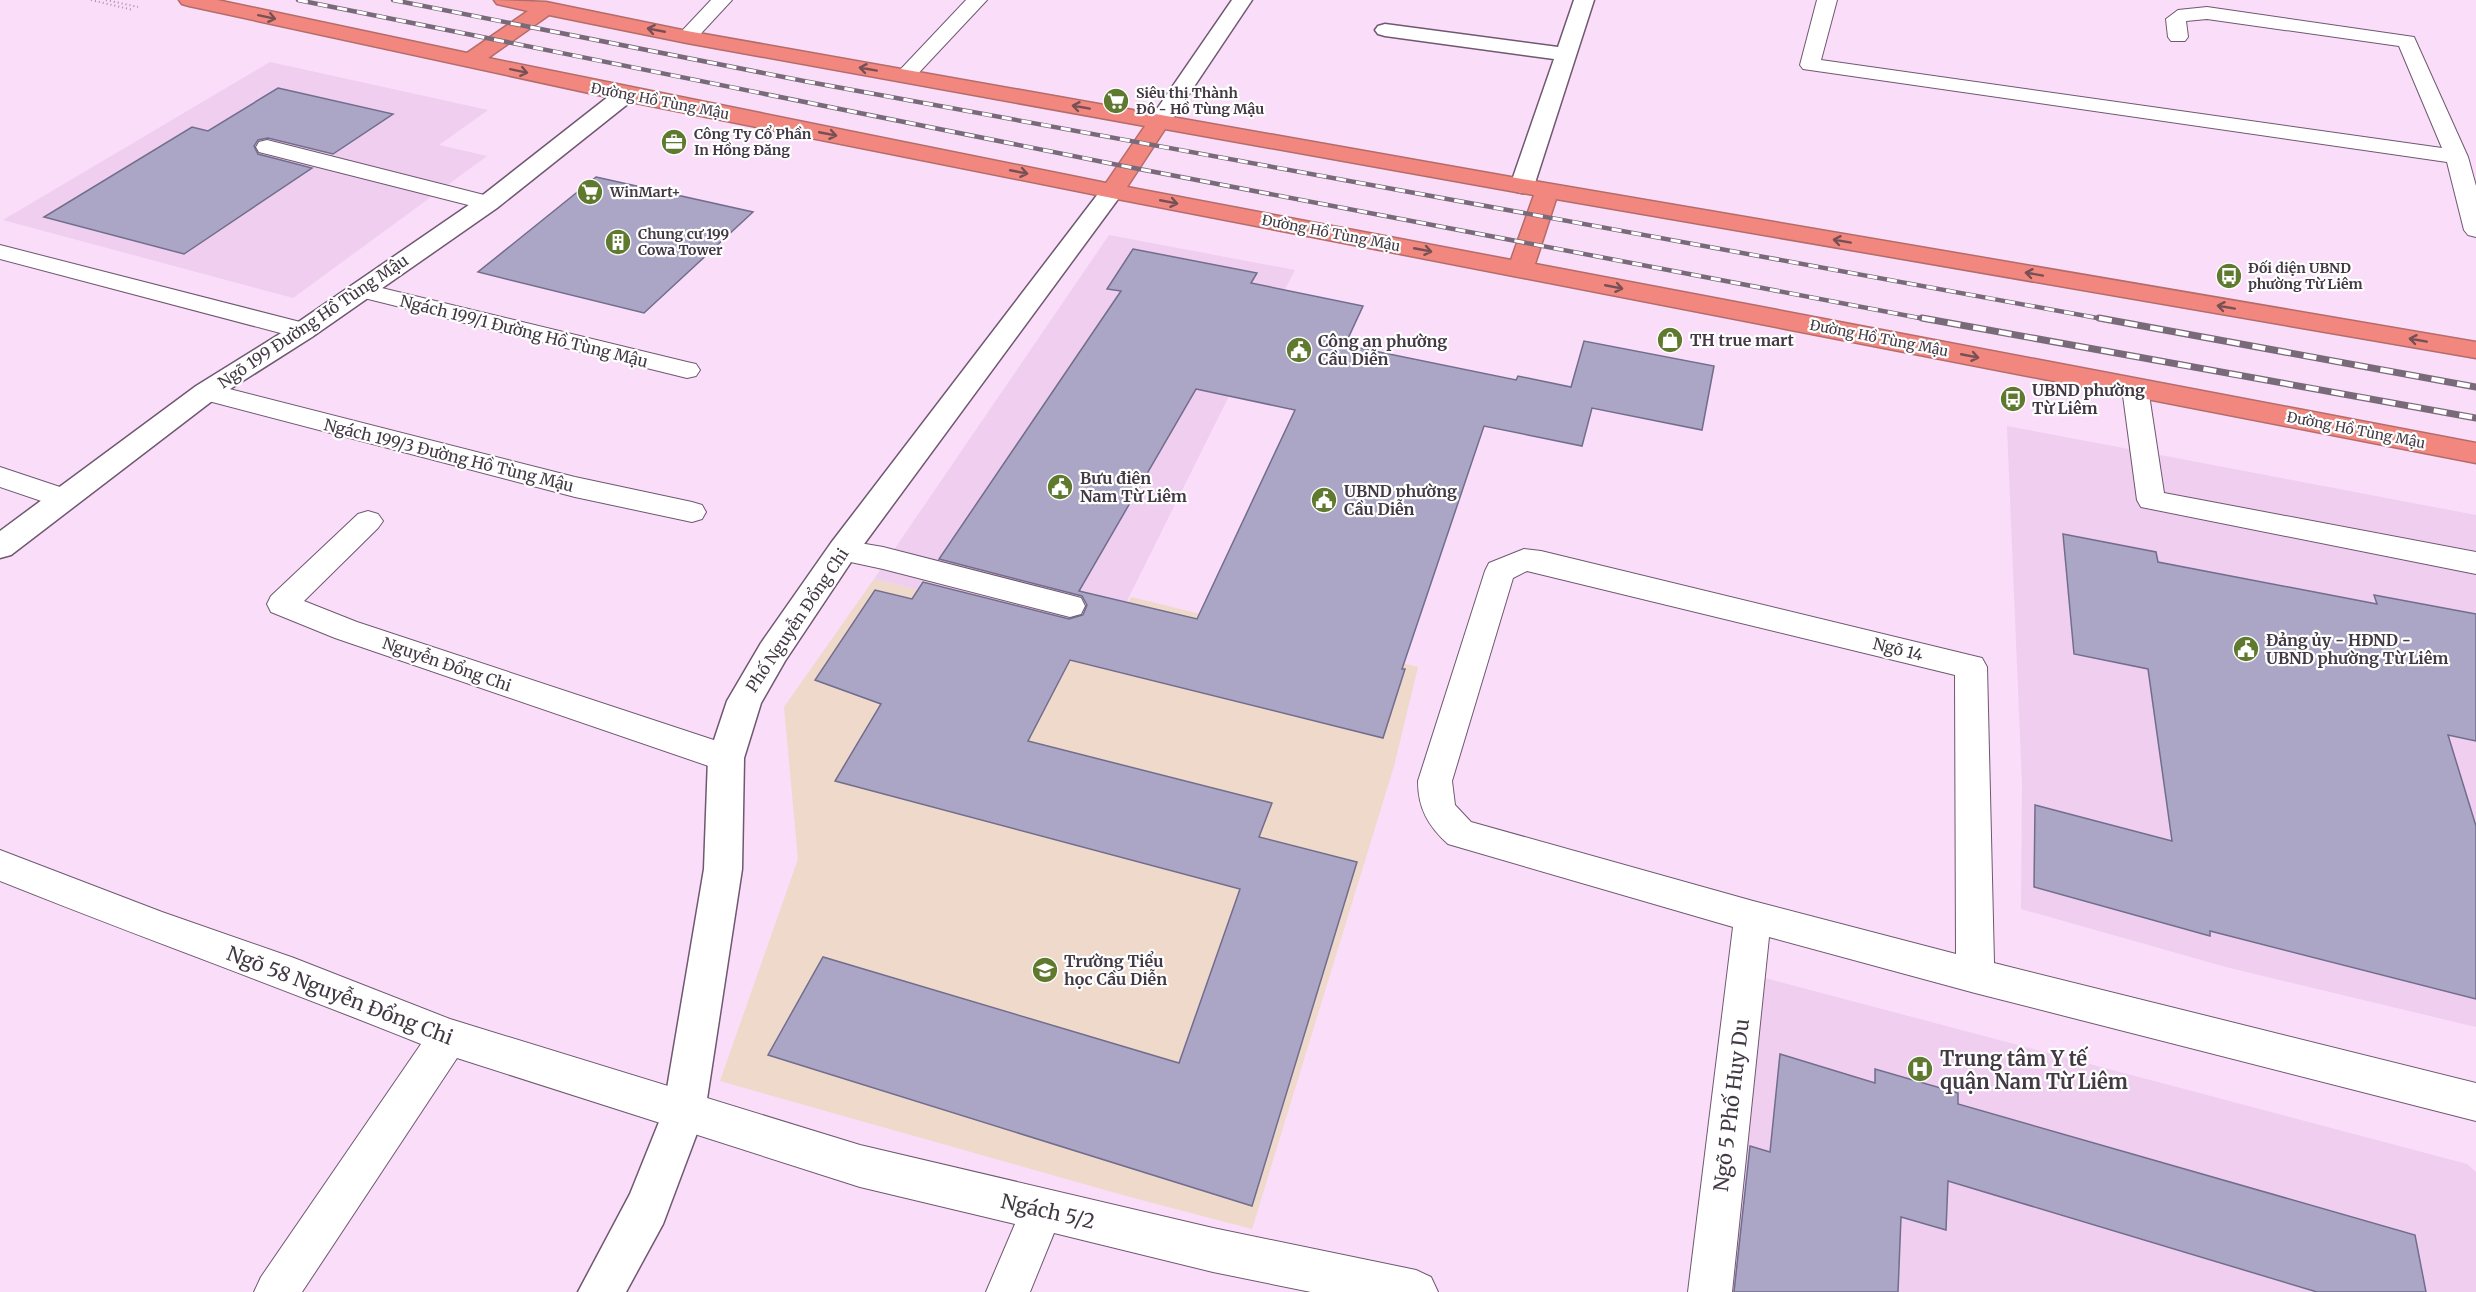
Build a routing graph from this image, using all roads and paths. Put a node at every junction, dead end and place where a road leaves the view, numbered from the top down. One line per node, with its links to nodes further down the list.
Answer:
1 (91, 0): 12 (path)
2 (106, 0): 10 (path)
3 (189, 0): 17 (highway, Đường Hồ Tùng Mậu, one-way to 17)
4 (504, 0): 11 (highway)
5 (722, 0): 14 (lane)
6 (977, 0): 18 (lane)
7 (1242, 0): 20 (street)
8 (1584, 0): 16 (street)
9 (1827, 0): 22 (lane)
10 (138, 7)
11 (546, 8): 14 (highway, one-way to 11); 17 (highway)
12 (133, 10)
13 (1385, 30): 16 (street)
14 (687, 37): 18 (highway, one-way to 14)
15 (2178, 37): 22 (lane)
16 (1567, 55): 23 (street)
17 (470, 61): 19 (highway, Đường Hồ Tùng Mậu, one-way to 19)
18 (904, 76): 20 (highway, one-way to 18)
19 (626, 94): 24 (highway, Đường Hồ Tùng Mậu, one-way to 24); 26 (street, Ngõ 199 Đường Hồ Tùng Mậu)
20 (1159, 122): 23 (highway); 24 (highway)
21 (267, 147): 26 (lane)
22 (2457, 157): 27 (lane)
23 (1522, 186): 25 (highway)
24 (1112, 190): 29 (highway, Đường Hồ Tùng Mậu, one-way to 29); 42 (street, Phố Nguyễn Đổng Chi)
25 (1547, 190): 29 (highway); 32 (highway, one-way to 25)
26 (488, 203): 30 (street, Ngõ 199 Đường Hồ Tùng Mậu)
27 (2476, 230)
28 (0, 252): 31 (lane)
29 (1521, 269): 34 (highway, Đường Hồ Tùng Mậu, one-way to 34)
30 (361, 290): 31 (street, Ngõ 199 Đường Hồ Tùng Mậu); 33 (lane, Ngách 199/1 Đường Hồ Tùng Mậu)
31 (303, 331): 35 (street, Ngõ 199 Đường Hồ Tùng Mậu)
32 (2476, 350)
33 (687, 370)
34 (2135, 388): 36 (highway, Đường Hồ Tùng Mậu); 43 (lane)
35 (207, 392): 38 (street, Ngõ 199 Đường Hồ Tùng Mậu); 39 (lane, Ngách 199/3 Đường Hồ Tùng Mậu)
36 (2476, 453)
37 (0, 477): 38 (lane)
38 (62, 498): 41 (street, Ngõ 199 Đường Hồ Tùng Mậu)
39 (692, 512)
40 (368, 521): 45 (lane, Nguyễn Đổng Chi)
41 (0, 547)
42 (842, 551): 44 (lane); 45 (street, Phố Nguyễn Đổng Chi)
43 (2476, 563)
44 (1070, 606)
45 (726, 758): 51 (street, Phố Nguyễn Đổng Chi)
46 (0, 865): 49 (lane, Ngõ 58 Nguyễn Đổng Chi)
47 (1753, 917): 48 (lane); 48 (lane, Ngõ 14); 57 (lane, Ngõ 5 Phố Huy Du)
48 (1975, 976): 50 (lane)
49 (449, 1037): 51 (lane, Ngõ 58 Nguyễn Đổng Chi); 53 (lane)
50 (2476, 1102)
51 (684, 1112): 52 (lane, Ngách 5/2); 54 (street, Phố Nguyễn Đổng Chi)
52 (1042, 1210): 55 (lane); 56 (lane, Ngách 5/2)
53 (276, 1292)
54 (601, 1292)
55 (1008, 1292)
56 (1416, 1292)
57 (1710, 1292)

